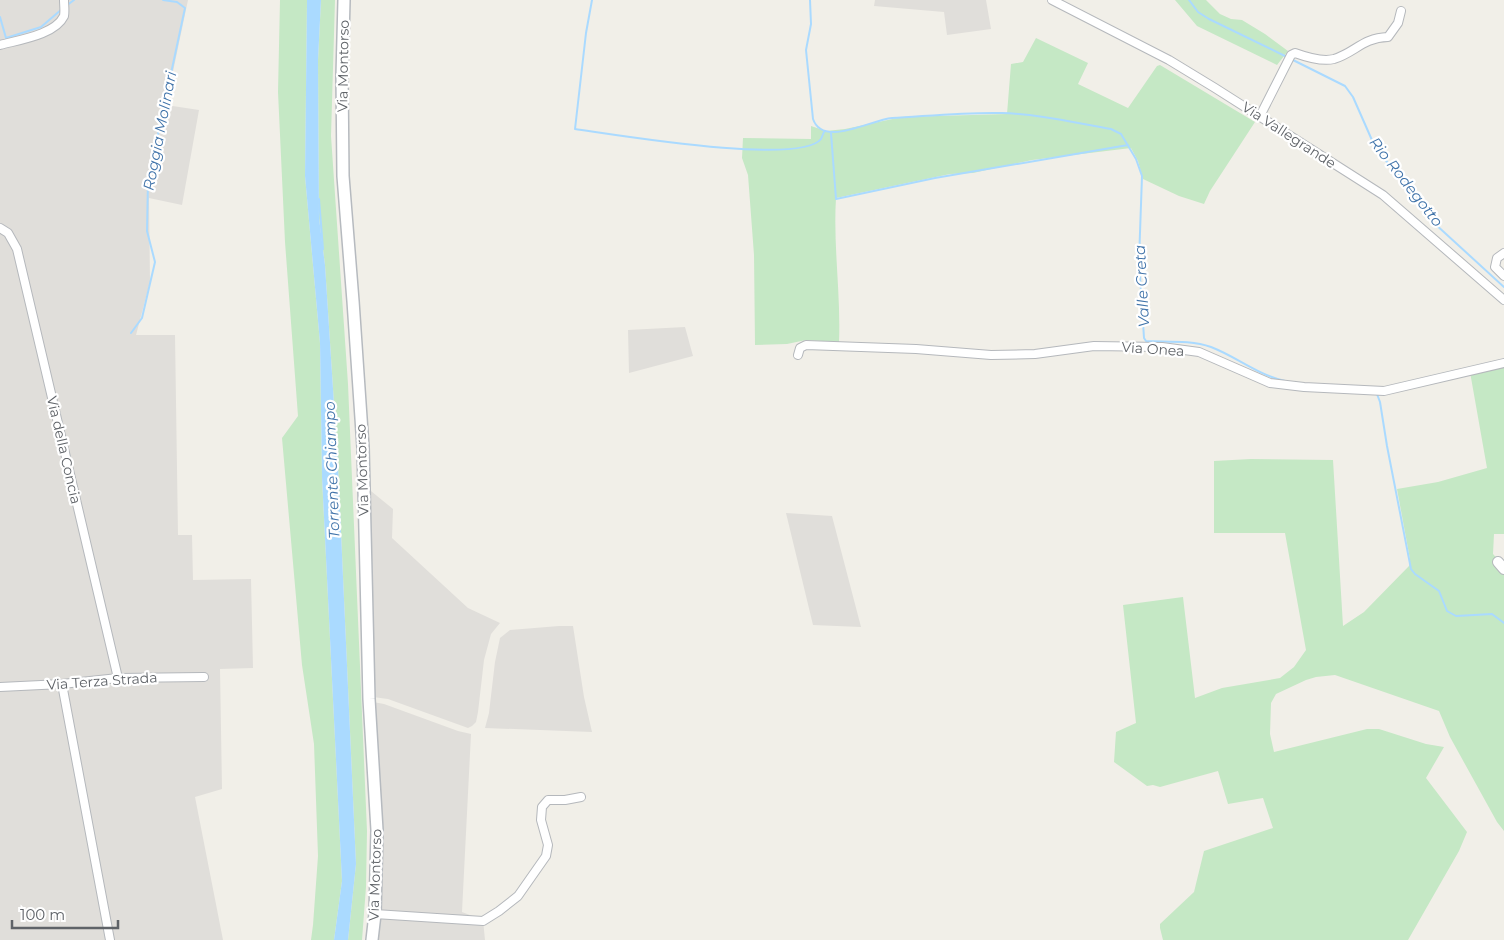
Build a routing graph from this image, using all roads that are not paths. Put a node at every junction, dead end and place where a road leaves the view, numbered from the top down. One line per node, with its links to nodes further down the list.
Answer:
1 (64, 0): 5 (street)
2 (344, 0): 18 (main road, Via Montorso)
3 (1052, 0): 6 (street, Via Vallegrande)
4 (1401, 11): 6 (street)
5 (0, 45)
6 (1260, 116): 10 (street, Via Vallegrande)
7 (0, 228): 14 (street, Via della Concia)
8 (1504, 253): 9 (street)
9 (1499, 271)
10 (1504, 300)
11 (798, 355): 12 (street, Via Onea)
12 (1504, 363)
13 (204, 677): 14 (street, Via Terza Strada)
14 (118, 678): 15 (street, Via Terza Strada)
15 (62, 684): 16 (street, Via Terza Strada); 19 (street)
16 (0, 687)
17 (581, 797): 18 (street)
18 (375, 914): 20 (main road, Via Montorso)
19 (110, 940)
20 (372, 940)

